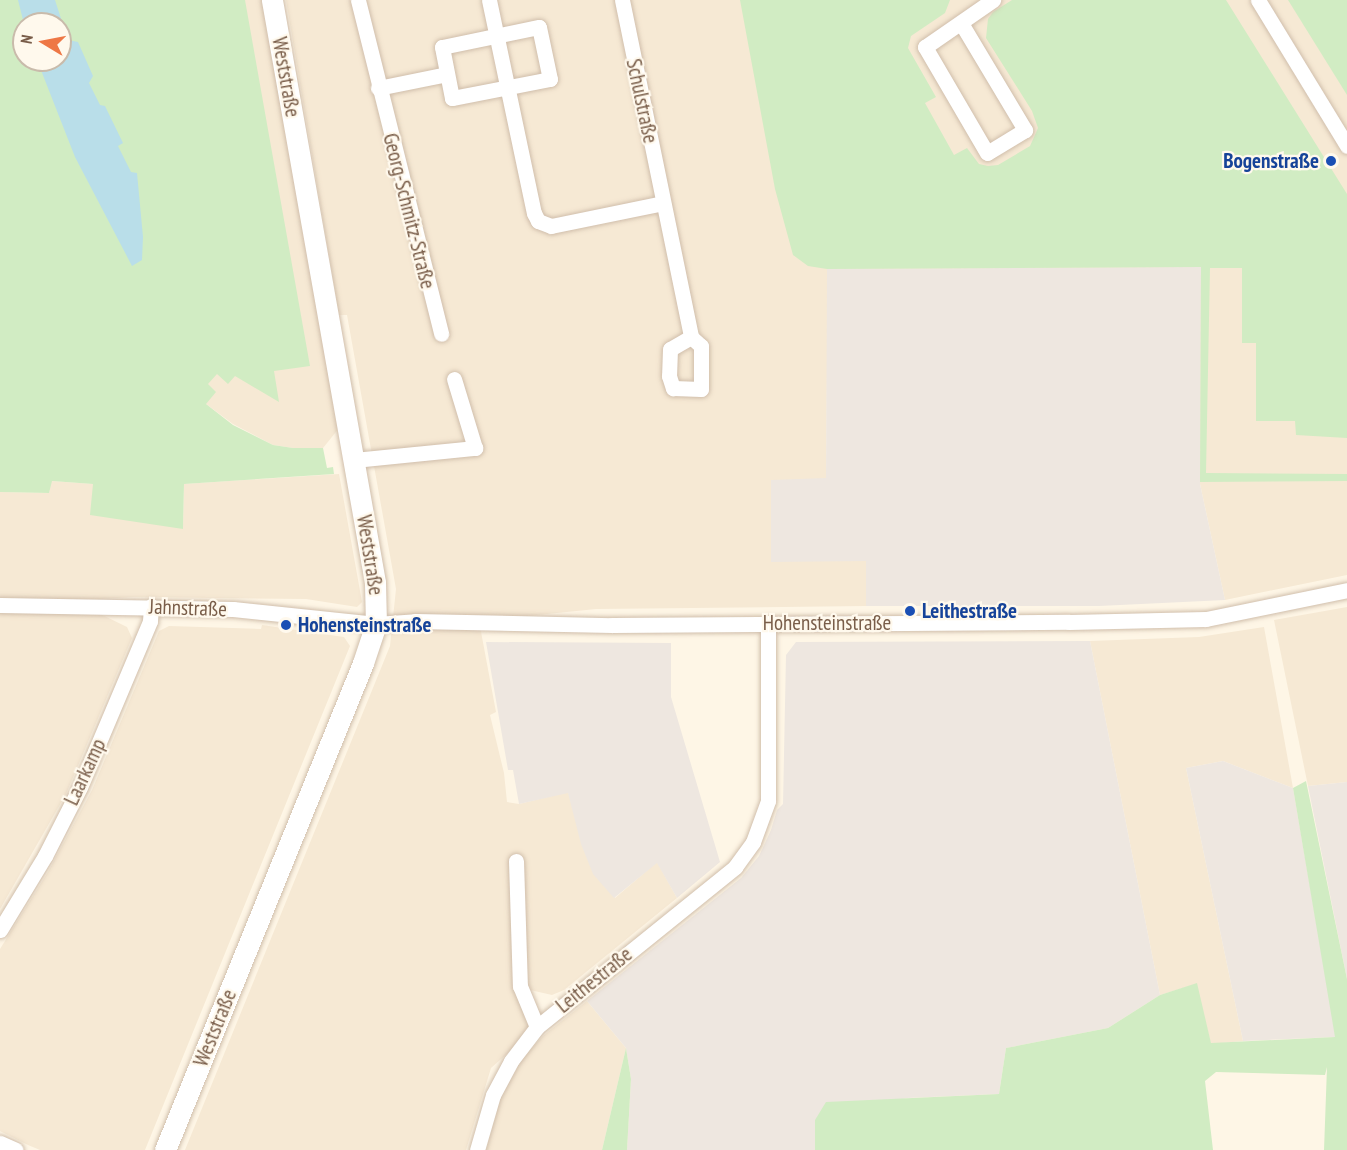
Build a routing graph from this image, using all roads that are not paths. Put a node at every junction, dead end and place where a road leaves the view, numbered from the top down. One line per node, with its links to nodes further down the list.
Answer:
1 (272, 0): 18 (street, Weststraße)
2 (358, 0): 11 (street, Georg-Schmitz-Straße)
3 (489, 0): 9 (street)
4 (622, 0): 14 (street, Schulstraße)
5 (993, 0): 7 (street)
6 (1258, 0): 13 (street)
7 (970, 6): 8 (street)
8 (961, 23): 8 (street)
9 (497, 36): 10 (street); 12 (street); 12 (street)
10 (447, 74): 11 (street); 12 (street)
11 (378, 88): 15 (street, Georg-Schmitz-Straße)
12 (507, 88): 14 (street)
13 (1347, 146)
14 (663, 203): 16 (street)
15 (441, 334)
16 (690, 337)
17 (454, 379): 18 (street)
18 (354, 460): 23 (street, Weststraße)
19 (1347, 590): 22 (street, Hohensteinstraße)
20 (0, 605): 21 (street, Jahnstraße)
21 (151, 606): 23 (street, Jahnstraße); 25 (street, Laarkamp)
22 (768, 623): 23 (street, Hohensteinstraße); 26 (street, Leithestraße)
23 (376, 624): 29 (street, Weststraße)
24 (516, 861): 26 (street, Leithestraße)
25 (0, 930)
26 (537, 1027): 30 (street, Leithestraße)
27 (0, 1143): 28 (street)
28 (16, 1150)
29 (165, 1150)
30 (477, 1150)

